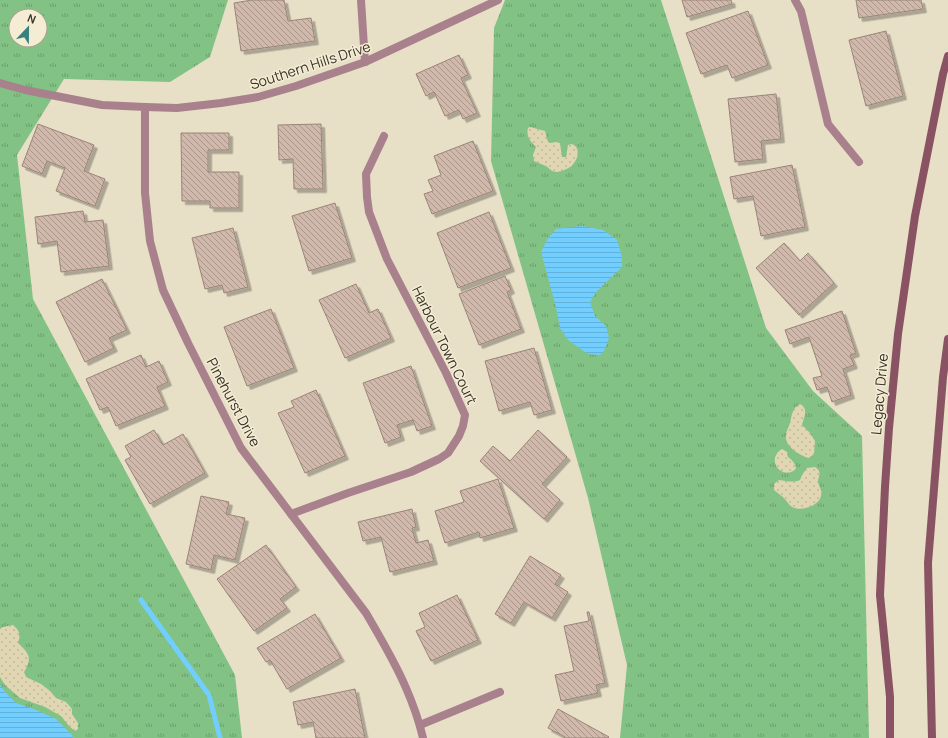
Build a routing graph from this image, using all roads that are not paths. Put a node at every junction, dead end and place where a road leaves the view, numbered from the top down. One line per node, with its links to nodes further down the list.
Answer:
1 (361, 0): 5 (street)
2 (498, 0): 5 (street, Southern Hills Drive)
3 (795, 0): 9 (street)
4 (948, 56): 16 (main road, Legacy Drive)
5 (365, 62): 7 (street, Southern Hills Drive)
6 (0, 83): 7 (street, Southern Hills Drive)
7 (145, 107): 12 (street, Pinehurst Drive)
8 (384, 136): 12 (street, Harbour Town Court)
9 (859, 162)
10 (948, 339): 11 (main road)
11 (946, 378): 17 (main road)
12 (291, 514): 14 (street, Pinehurst Drive)
13 (500, 692): 14 (street)
14 (420, 725): 15 (street, Pinehurst Drive)
15 (423, 738)
16 (890, 738)
17 (932, 738)

